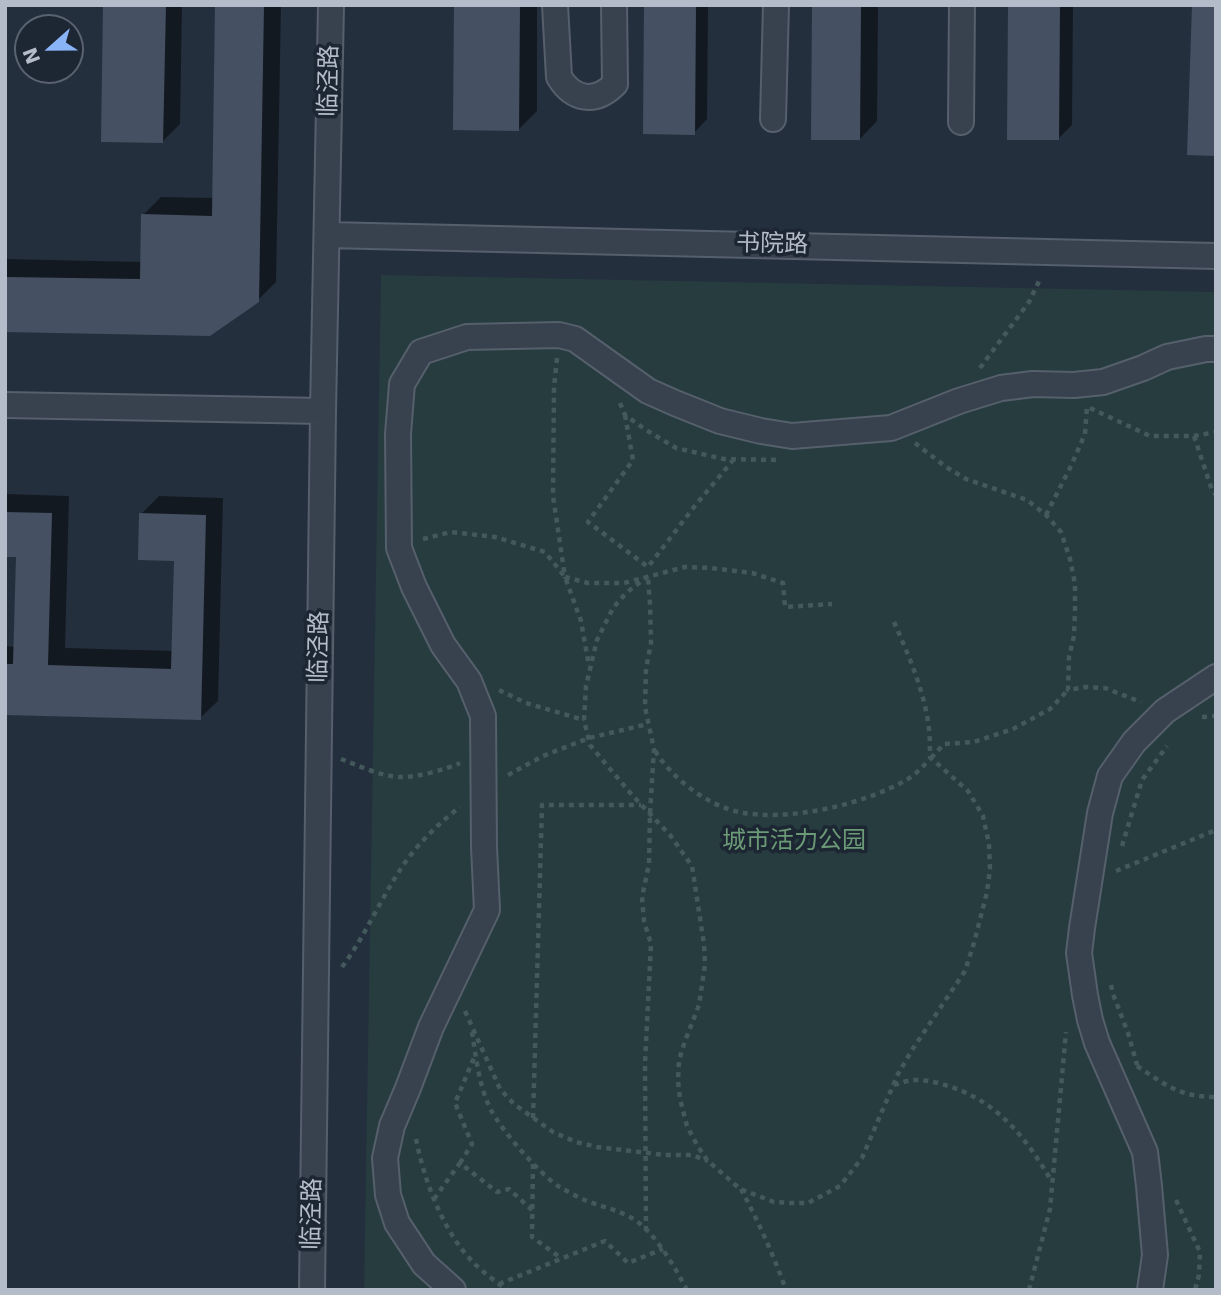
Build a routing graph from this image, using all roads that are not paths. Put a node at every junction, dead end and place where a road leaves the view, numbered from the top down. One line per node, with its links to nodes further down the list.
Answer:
1 (331, 5): 8 (street, 临泾路)
2 (555, 5): 3 (street)
3 (614, 5)
4 (776, 5): 6 (street)
5 (962, 5): 7 (street)
6 (773, 119)
7 (961, 122)
8 (327, 235): 9 (street, 书院路); 12 (street, 临泾路)
9 (1216, 256)
10 (1216, 349): 15 (street)
11 (5, 405): 12 (street)
12 (323, 411): 14 (street, 临泾路)
13 (1216, 677): 16 (street)
14 (312, 1290)
15 (453, 1290)
16 (1150, 1290)

